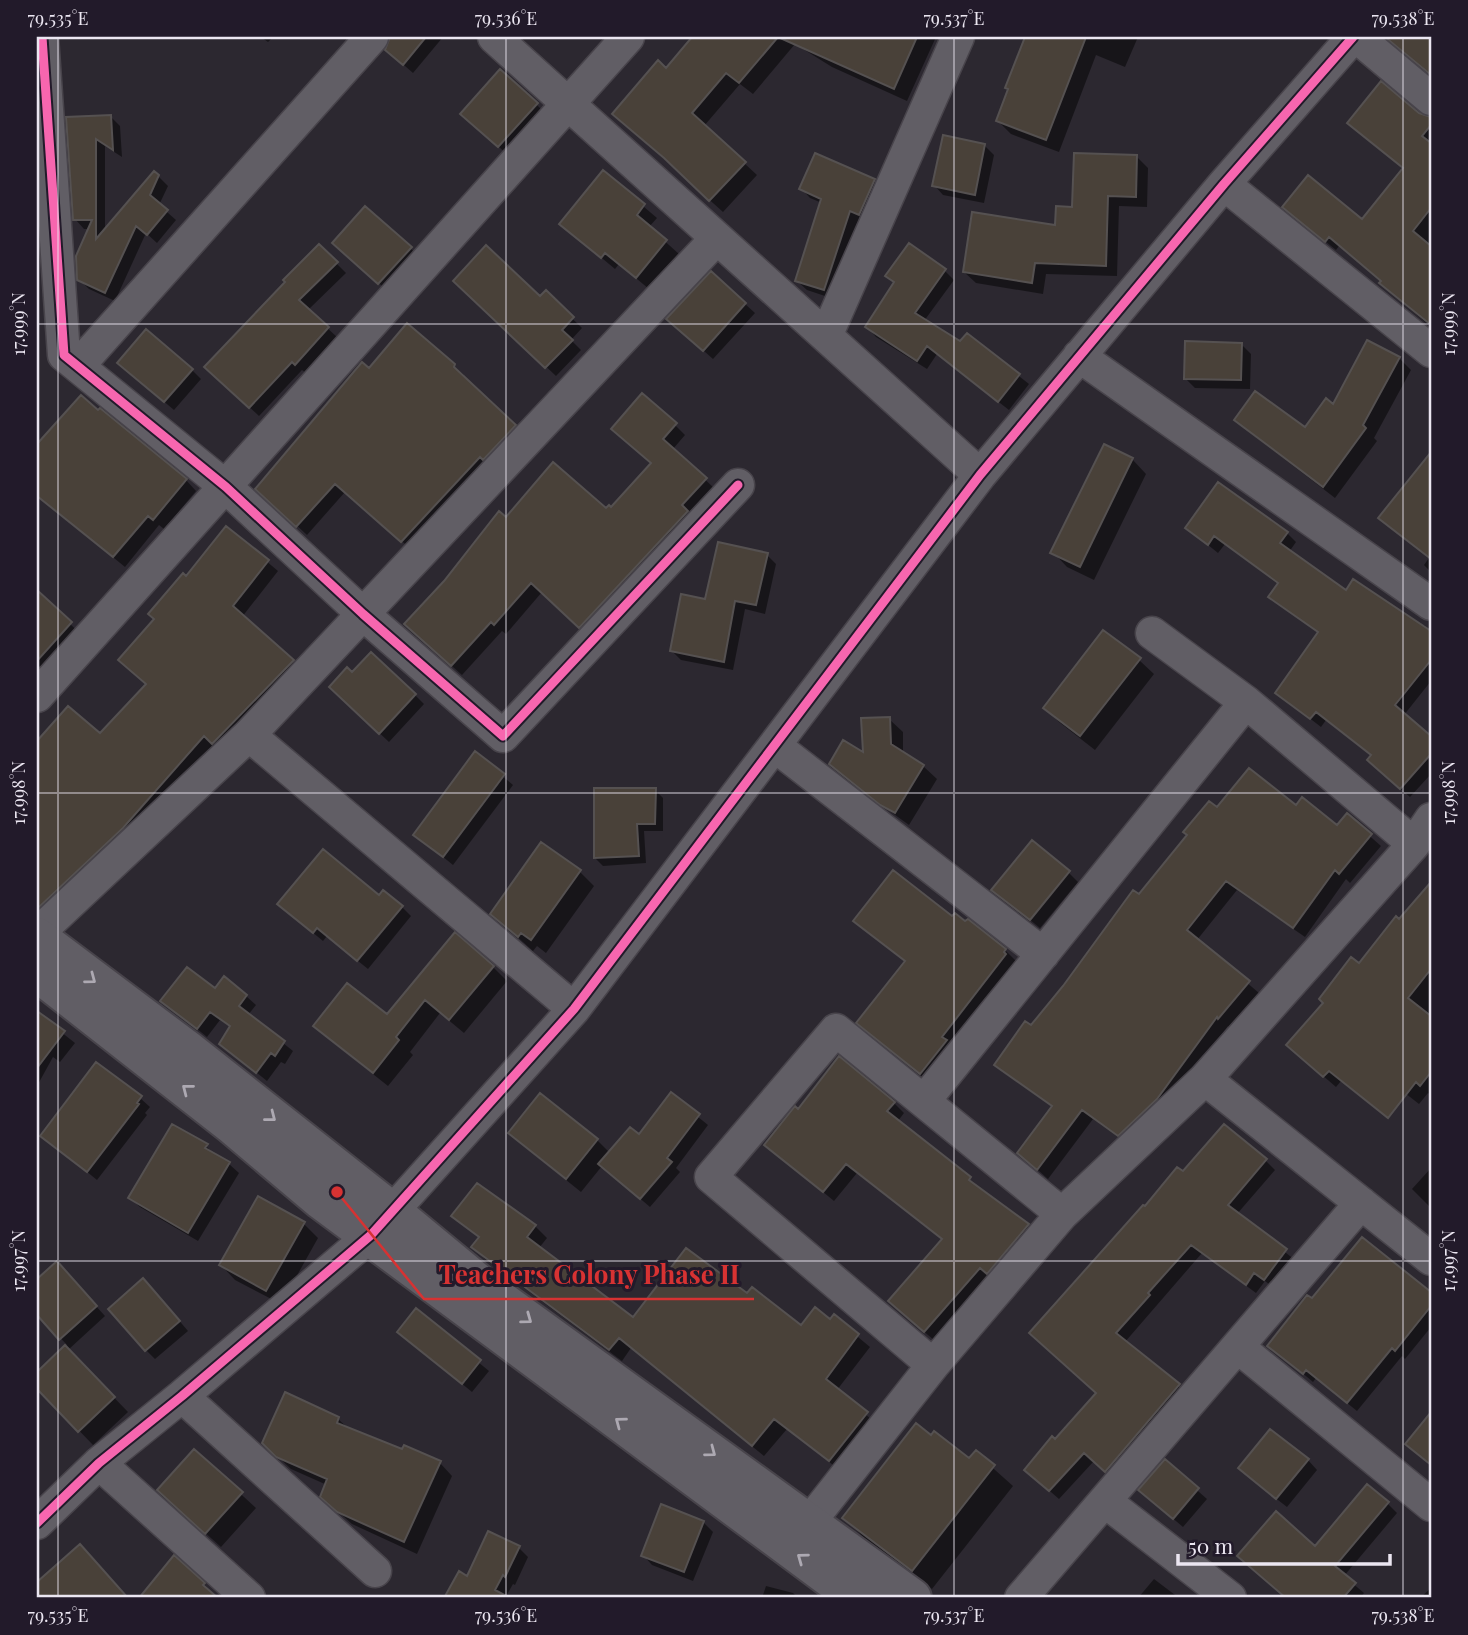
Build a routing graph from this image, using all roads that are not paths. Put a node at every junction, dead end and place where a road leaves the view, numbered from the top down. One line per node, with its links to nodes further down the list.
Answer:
1 (42, 37): 14 (street)
2 (372, 37): 14 (street)
3 (494, 37): 8 (street)
4 (628, 37): 8 (street)
5 (958, 37): 11 (street)
6 (1355, 37): 7 (street); 9 (street)
7 (1431, 99)
8 (568, 103): 10 (street); 17 (street)
9 (1223, 184): 12 (street); 13 (street)
10 (717, 238): 11 (street); 19 (street)
11 (826, 336): 15 (street)
12 (1431, 351)
13 (1079, 356): 15 (street); 18 (street)
14 (78, 366): 17 (street)
15 (980, 475): 24 (street)
16 (738, 485): 19 (street)
17 (226, 487): 19 (street); 21 (street)
18 (1431, 604)
19 (363, 614): 23 (street)
20 (1152, 633): 22 (street)
21 (37, 696)
22 (1246, 702): 25 (street); 27 (street)
23 (249, 735): 26 (street); 29 (street)
24 (775, 746): 27 (street); 29 (street)
25 (1423, 832): 30 (street)
26 (37, 936): 34 (street, one-way to 34)
27 (1043, 954): 31 (street)
28 (37, 972): 34 (street, one-way to 28)
29 (574, 1009): 34 (street)
30 (1205, 1079): 32 (street); 33 (street)
31 (923, 1101): 33 (street); 37 (street)
32 (1361, 1203): 35 (street); 36 (street)
33 (1062, 1214): 37 (street)
34 (381, 1223): 38 (street); 43 (street, one-way to 43); 46 (street, one-way to 34)
35 (1431, 1259)
36 (1238, 1347): 40 (street); 41 (street)
37 (933, 1365): 43 (street)
38 (181, 1396): 39 (street); 44 (street)
39 (99, 1463): 42 (street); 45 (street)
40 (1106, 1502): 48 (street); 49 (street)
41 (1431, 1505)
42 (37, 1523)
43 (808, 1524): 47 (street)
44 (375, 1572)
45 (249, 1598)
46 (857, 1598)
47 (912, 1598)
48 (1021, 1598)
49 (1230, 1598)

